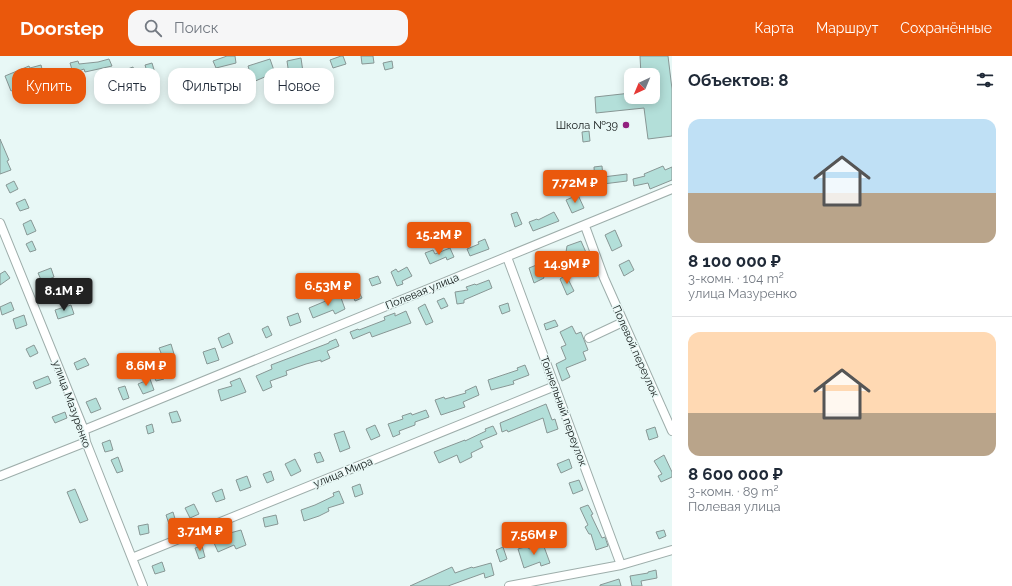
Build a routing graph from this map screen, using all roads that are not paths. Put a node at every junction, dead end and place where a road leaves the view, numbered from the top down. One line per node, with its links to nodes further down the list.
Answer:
1 (672, 189): 3 (street, Полевая улица)
2 (0, 223): 8 (street, улица Мазуренко)
3 (585, 226): 4 (street, Полевая улица); 5 (street, Полевой переулок)
4 (507, 257): 7 (street, Тоннельный переулок); 8 (street, Полевая улица)
5 (623, 322): 6 (street); 9 (street, Полевой переулок)
6 (589, 338)
7 (555, 386): 13 (street, улица Мира); 14 (street, Тоннельный переулок)
8 (84, 430): 10 (street, улица Мазуренко)
9 (672, 431)
10 (86, 442): 11 (street); 13 (street, улица Мазуренко)
11 (0, 476)
12 (672, 550): 14 (street)
13 (132, 558): 15 (street, улица Мазуренко)
14 (621, 565): 16 (street)
15 (143, 586)
16 (512, 586)

